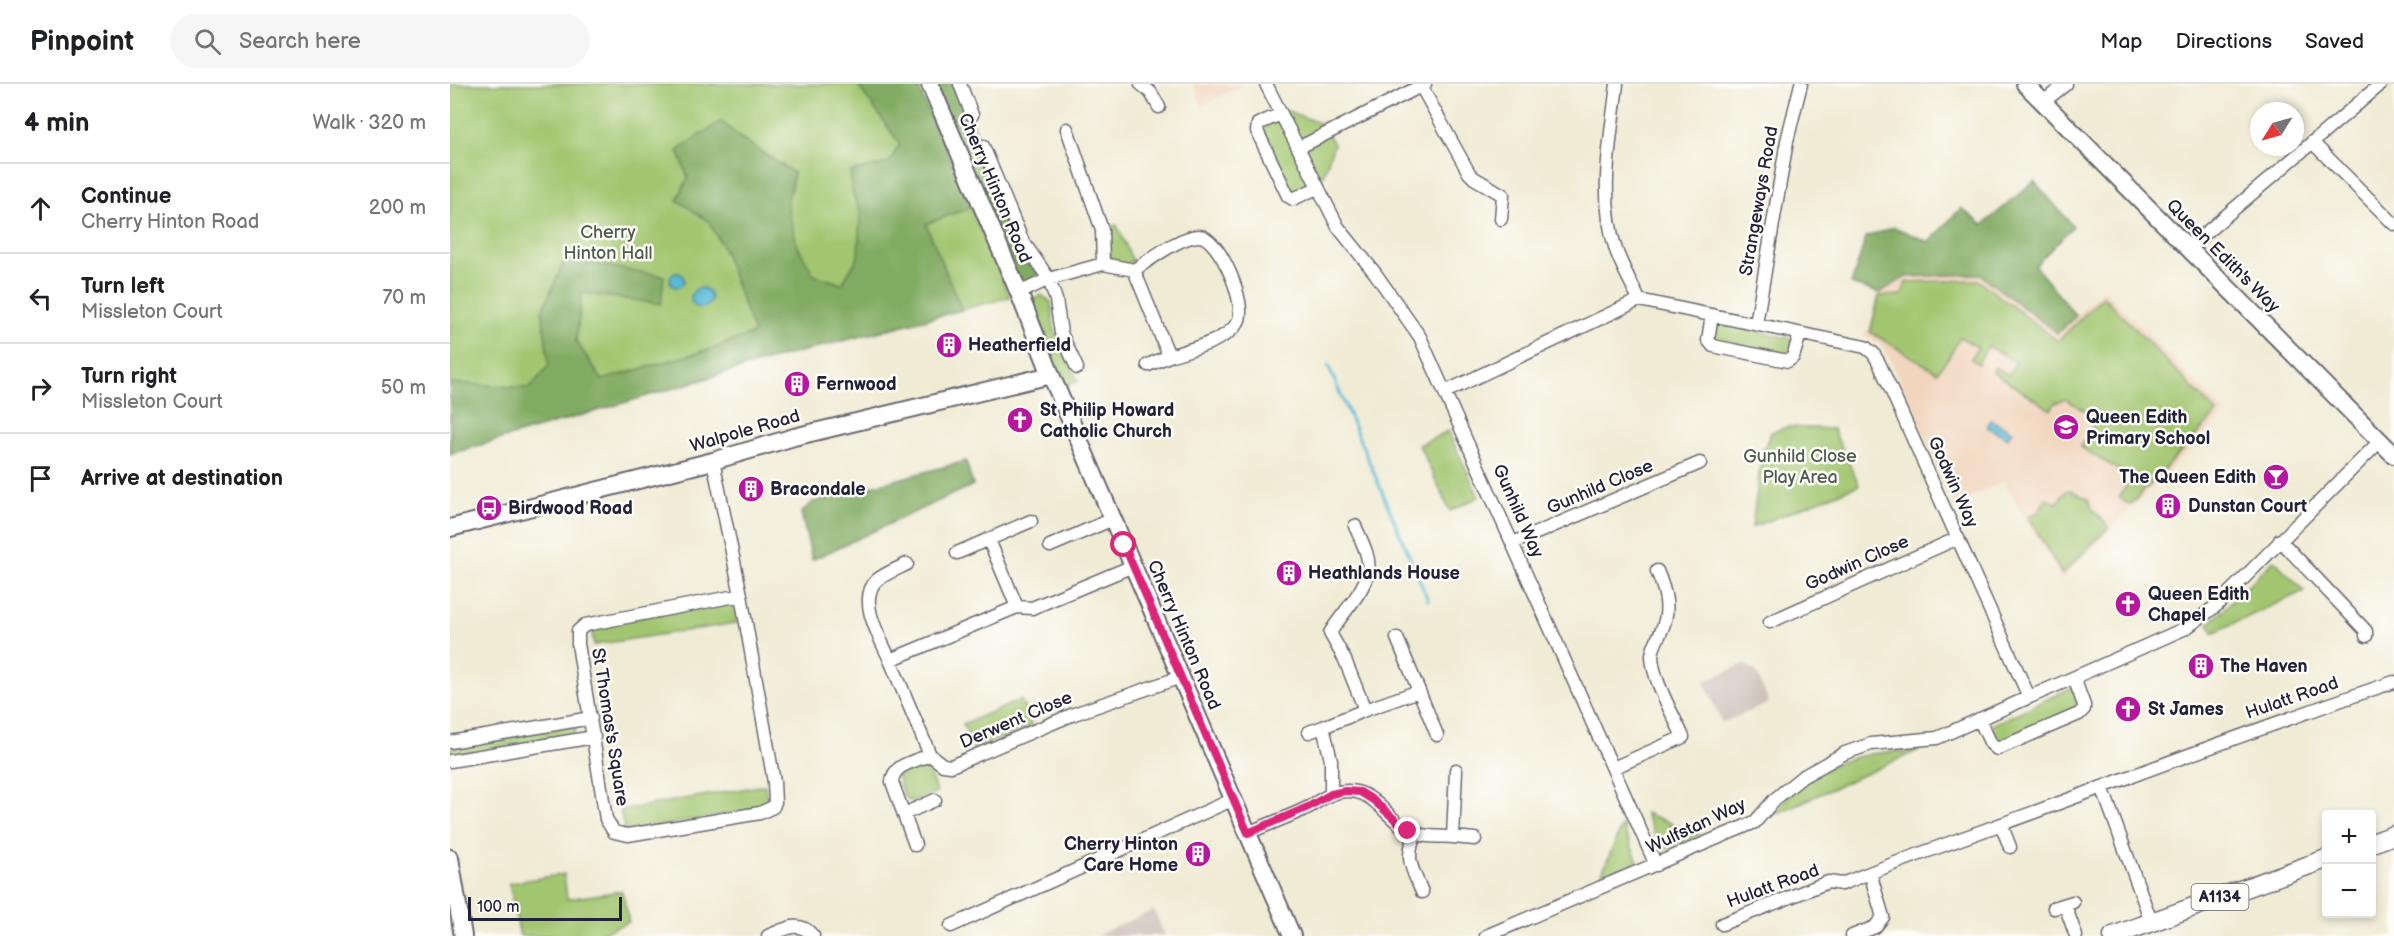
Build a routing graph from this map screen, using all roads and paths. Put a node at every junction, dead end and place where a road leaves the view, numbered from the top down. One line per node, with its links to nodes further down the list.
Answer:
1 (930, 84): 26 (street, Cherry Hinton Road)
2 (960, 84): 14 (street)
3 (1141, 84): 12 (street)
4 (1266, 84): 13 (street, Gunhild Way)
5 (1617, 84): 27 (street)
6 (1801, 84): 29 (street, Strangeways Road)
7 (2025, 84): 11 (street, Queen Edith's Way)
8 (2066, 84): 11 (street)
9 (1423, 85): 18 (street); 20 (street)
10 (2379, 85): 16 (street)
11 (2043, 102): 22 (street, Queen Edith's Way)
12 (1159, 107)
13 (1281, 114): 18 (street, Gunhild Way); 19 (street)
14 (972, 115)
15 (1067, 129): 23 (street)
16 (2312, 142): 21 (street); 22 (street)
17 (983, 146): 25 (street, Cherry Hinton Road)
18 (1298, 148): 19 (street, Gunhild Way)
19 (1317, 188): 35 (street, Gunhild Way)
20 (1502, 219)
21 (2394, 224)
22 (2188, 248): 36 (street, Queen Edith's Way)
23 (1103, 264): 24 (street); 25 (street)
24 (1134, 270): 31 (street); 31 (street)
25 (1049, 279): 26 (street); 33 (street, Cherry Hinton Road)
26 (1019, 293): 34 (street, Cherry Hinton Road)
27 (1639, 300): 28 (street, Godwin Way); 35 (street)
28 (1712, 315): 29 (street, Godwin Way); 30 (street)
29 (1756, 324): 30 (street, Godwin Way)
30 (1800, 334): 44 (street, Godwin Way)
31 (1169, 356): 32 (street)
32 (1148, 365)
33 (1077, 368)
34 (1050, 375): 38 (street, Walpole Road); 40 (street, Cherry Hinton Road)
35 (1445, 392): 47 (street, Gunhild Way)
36 (2380, 441): 37 (street, Queen Edith's Way); 46 (street, Wulfstan Way)
37 (2394, 455)
38 (713, 461): 43 (street, Walpole Road); 53 (street, St Thomas's Square)
39 (1700, 463): 47 (street, Gunhild Close)
40 (1113, 519): 48 (street); 51 (street, Cherry Hinton Road)
41 (1031, 521): 45 (street)
42 (1355, 526): 64 (street)
43 (450, 528)
44 (1958, 538): 55 (street, Godwin Close); 63 (street, Godwin Way)
45 (989, 540): 49 (street); 54 (street)
46 (2280, 540): 56 (street); 60 (street, Wulfstan Way)
47 (1513, 543): 74 (street, Gunhild Way)
48 (1050, 546)
49 (957, 553)
50 (907, 564): 58 (street)
51 (1133, 566): 54 (street); 59 (street, Cherry Hinton Road)
52 (1657, 571): 74 (street)
53 (741, 595): 65 (street, St Thomas's Square); 70 (street, St Thomas's Square)
54 (1017, 607): 58 (street)
55 (1770, 622)
56 (2366, 636)
57 (1397, 638): 62 (street)
58 (890, 660): 72 (street)
59 (1182, 677): 72 (street, Derwent Close); 78 (street, Cherry Hinton Road)
60 (2074, 678): 63 (street, Wulfstan Way); 66 (street)
61 (2394, 682): 76 (street, Hulatt Road)
62 (1419, 691): 64 (street); 69 (street)
63 (2029, 697): 66 (street, Wulfstan Way)
64 (1365, 711): 67 (street)
65 (591, 718): 70 (street, St Thomas's Square); 71 (street)
66 (1979, 719): 92 (street, Wulfstan Way)
67 (1323, 727): 68 (street); 77 (street)
68 (1309, 732)
69 (1437, 735)
70 (594, 737): 73 (street)
71 (450, 742)
72 (930, 755): 80 (street)
73 (450, 761)
74 (1613, 768): 92 (street, Gunhild Way)
75 (1456, 770): 85 (street)
76 (2102, 788): 81 (street, Hulatt Road); 96 (street)
77 (1331, 794): 82 (street); 83 (street)
78 (1234, 799): 82 (street, Cherry Hinton Road); 98 (street)
79 (935, 800): 80 (street)
80 (904, 814): 88 (street)
81 (2001, 824): 89 (street); 93 (street, Hulatt Road)
82 (1248, 833): 102 (street, Cherry Hinton Road)
83 (1416, 833): 85 (street); 94 (street)
84 (2394, 835): 87 (main road)
85 (1453, 837): 86 (street)
86 (1475, 839)
87 (2376, 842)
88 (915, 845)
89 (2010, 847)
90 (450, 858): 99 (street)
91 (2322, 860): 96 (main road, A1134)
92 (1656, 865): 103 (street, Wulfstan Way)
93 (1869, 873): 97 (street, Hulatt Road); 104 (street)
94 (1422, 892)
95 (2064, 905): 105 (street)
96 (2151, 921): 106 (main road, A1134)
97 (1722, 924)
98 (951, 926)
99 (463, 936)
100 (768, 936): 101 (street)
101 (813, 936)
102 (1292, 936)
103 (1486, 936)
104 (1852, 936)
105 (2076, 936)
106 (2113, 936)

